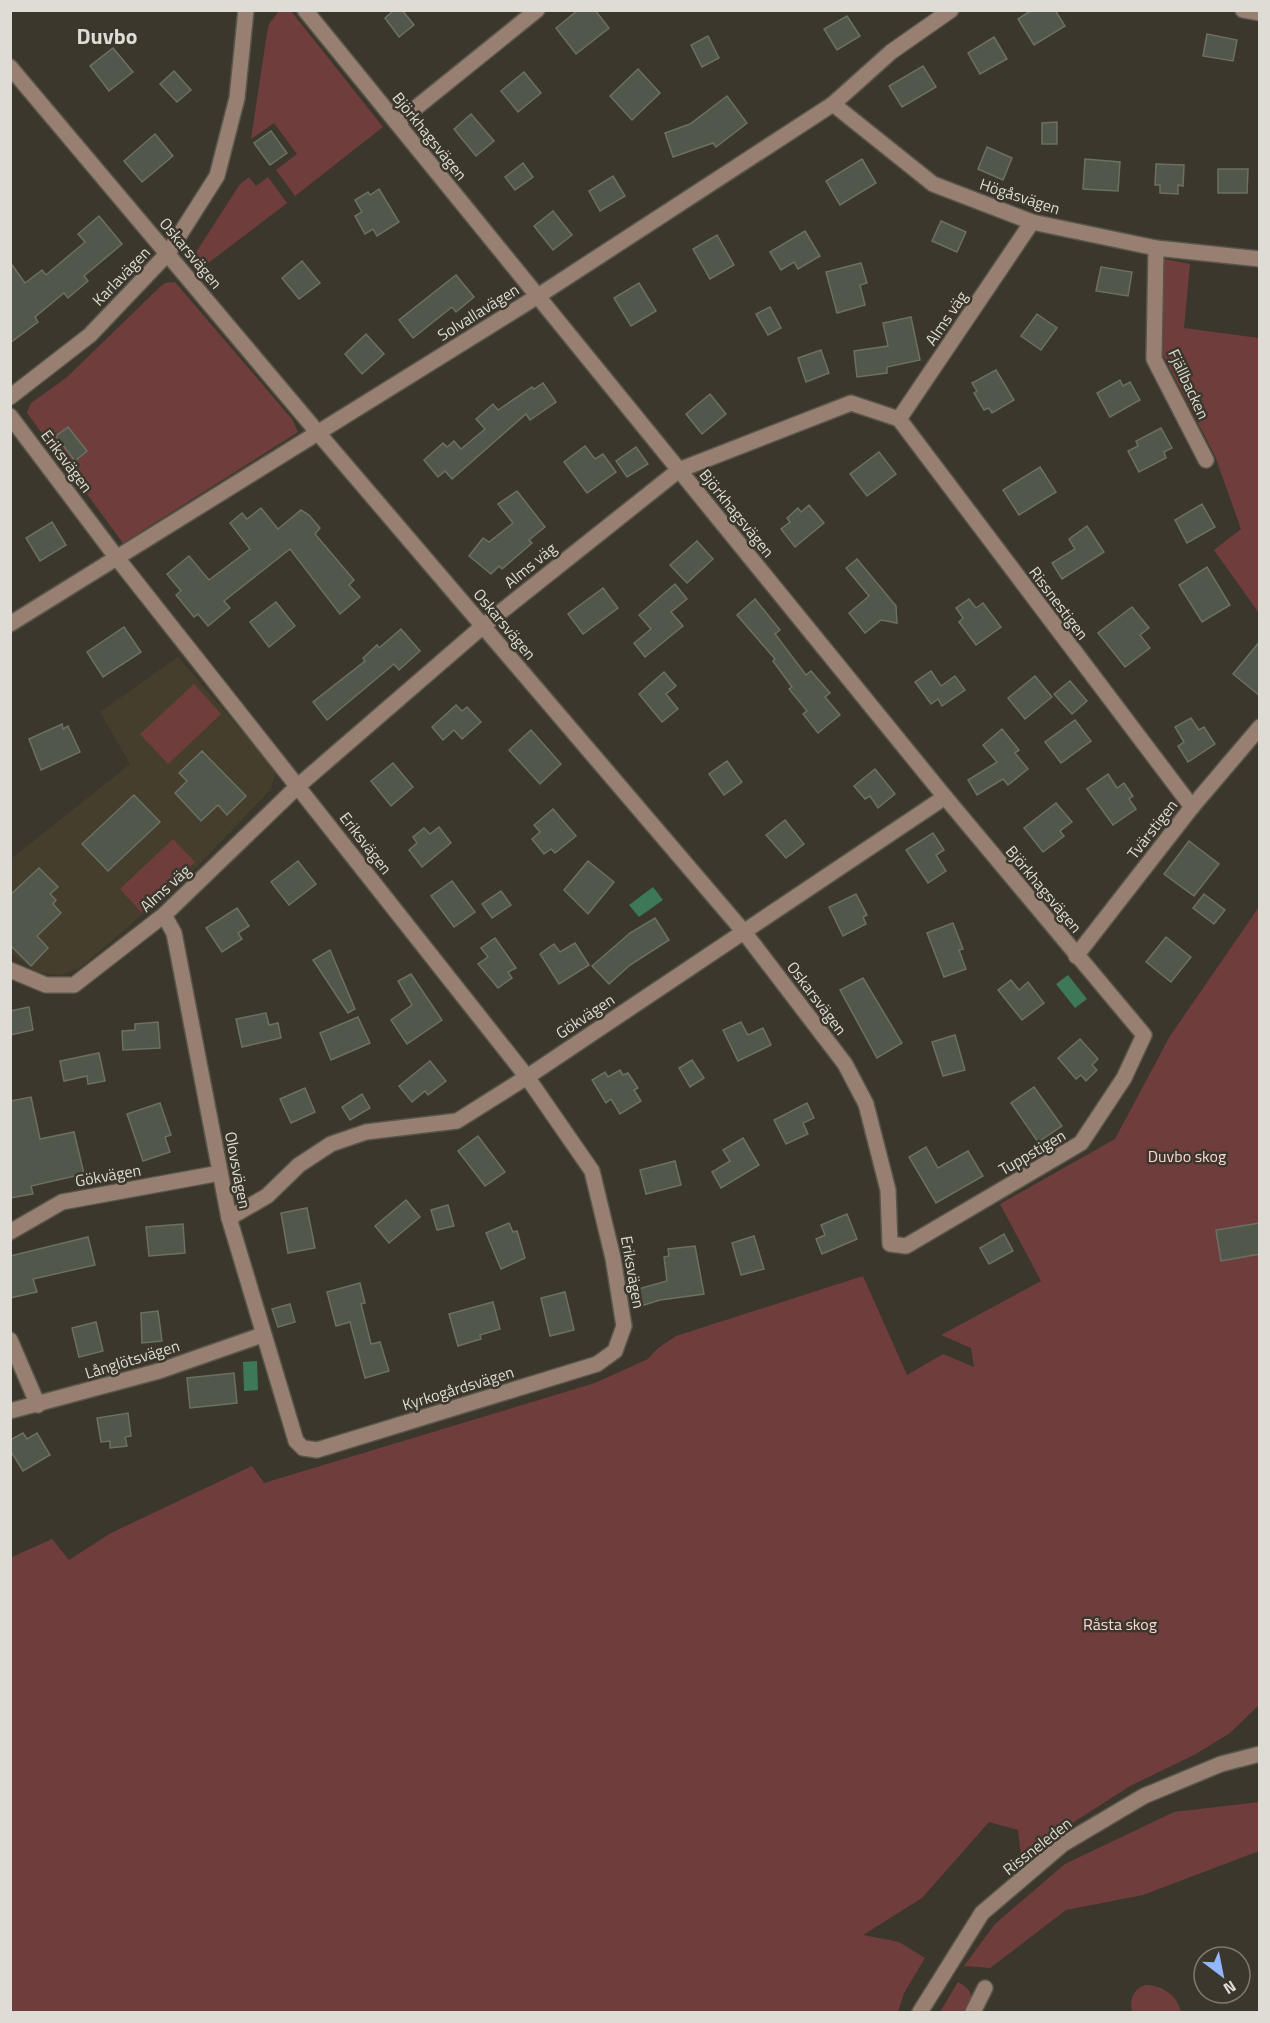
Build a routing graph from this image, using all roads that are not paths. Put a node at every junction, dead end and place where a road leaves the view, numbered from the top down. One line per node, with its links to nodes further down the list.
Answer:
1 (246, 10): 12 (street, Karlavägen)
2 (305, 10): 9 (street, Björkhagsvägen)
3 (537, 10): 9 (street)
4 (951, 10): 8 (street, Solvallavägen)
5 (1243, 10): 6 (street)
6 (1260, 13)
7 (10, 67): 12 (street, Oskarsvägen)
8 (833, 104): 10 (street, Högåsvägen); 14 (street, Solvallavägen)
9 (397, 123): 14 (street, Björkhagsvägen)
10 (1032, 222): 11 (street, Högåsvägen); 17 (street, Alms väg)
11 (1156, 249): 13 (street, Högåsvägen); 19 (street, Fjällbacken)
12 (168, 253): 15 (street, Karlavägen); 18 (street, Oskarsvägen)
13 (1260, 259)
14 (538, 296): 18 (street, Solvallavägen); 20 (street, Björkhagsvägen)
15 (10, 396)
16 (10, 416): 21 (street, Eriksvägen)
17 (899, 419): 20 (street, Alms väg); 27 (street, Rissnestigen)
18 (319, 434): 21 (street, Solvallavägen); 23 (street, Oskarsvägen)
19 (1206, 460)
20 (679, 470): 23 (street, Alms väg); 26 (street, Björkhagsvägen)
21 (117, 558): 22 (street, Solvallavägen); 25 (street, Eriksvägen)
22 (10, 624)
23 (483, 626): 25 (street, Alms väg); 29 (street, Oskarsvägen)
24 (1260, 727): 27 (street, Tvärstigen)
25 (298, 786): 28 (street, Alms väg); 33 (street, Eriksvägen)
26 (945, 797): 29 (street, Gökvägen); 30 (street, Björkhagsvägen)
27 (1192, 807): 30 (street, Tvärstigen)
28 (164, 915): 31 (street, Alms väg); 34 (street, Olovsvägen)
29 (744, 932): 33 (street, Gökvägen); 37 (street, Oskarsvägen)
30 (1076, 956): 32 (street, Björkhagsvägen)
31 (10, 970)
32 (1144, 1035): 37 (street, Tuppstigen)
33 (527, 1077): 35 (street, Gökvägen); 38 (street, Eriksvägen)
34 (219, 1173): 35 (street, Olovsvägen); 36 (street, Gökvägen)
35 (229, 1218): 39 (street, Olovsvägen)
36 (10, 1232)
37 (890, 1244)
38 (624, 1326): 43 (street, Kyrkogårdsvägen)
39 (262, 1335): 41 (street, Långlötsvägen); 43 (street, Olovsvägen)
40 (10, 1340): 41 (street)
41 (38, 1405): 42 (street, Långlötsvägen)
42 (10, 1411)
43 (292, 1429)
44 (1260, 1754): 46 (street, Rissneleden)
45 (985, 1988): 47 (street)
46 (920, 2013)
47 (973, 2013)

